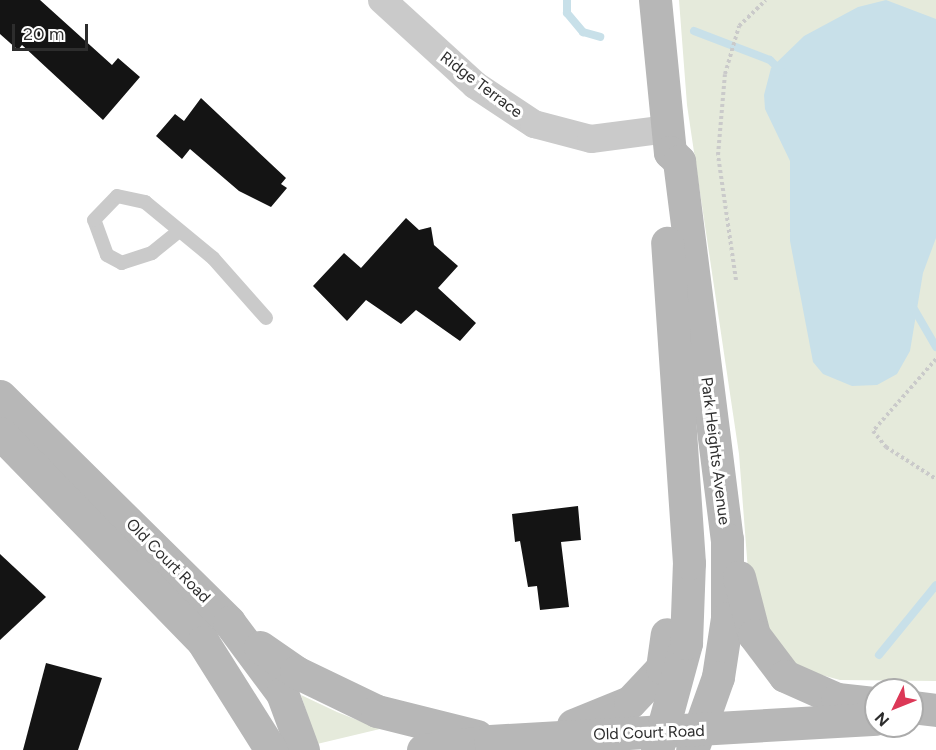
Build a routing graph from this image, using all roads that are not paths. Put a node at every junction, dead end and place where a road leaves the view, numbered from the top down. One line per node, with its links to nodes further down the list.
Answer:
1 (382, 0): 3 (street, Ridge Terrace)
2 (655, 0): 3 (main road, Park Heights Avenue)
3 (669, 141): 8 (main road, Park Heights Avenue); 9 (main road, Park Heights Avenue)
4 (179, 231): 4 (lane); 5 (lane)
5 (266, 318)
6 (0, 396): 10 (main road, Old Court Road)
7 (0, 433): 17 (main road, Old Court Road)
8 (727, 539): 11 (main road); 14 (main road, Park Heights Avenue)
9 (689, 563): 13 (main road); 16 (main road, Park Heights Avenue)
10 (229, 622): 15 (main road); 18 (main road, Old Court Road)
11 (864, 702)
12 (864, 721): 14 (main road, Old Court Road)
13 (534, 738): 15 (main road, Old Court Road); 16 (main road, Old Court Road)
14 (696, 740): 16 (main road, Old Court Road)
15 (490, 741): 19 (main road, Old Court Road)
16 (660, 741)
17 (271, 750)
18 (303, 750)
19 (423, 750)

